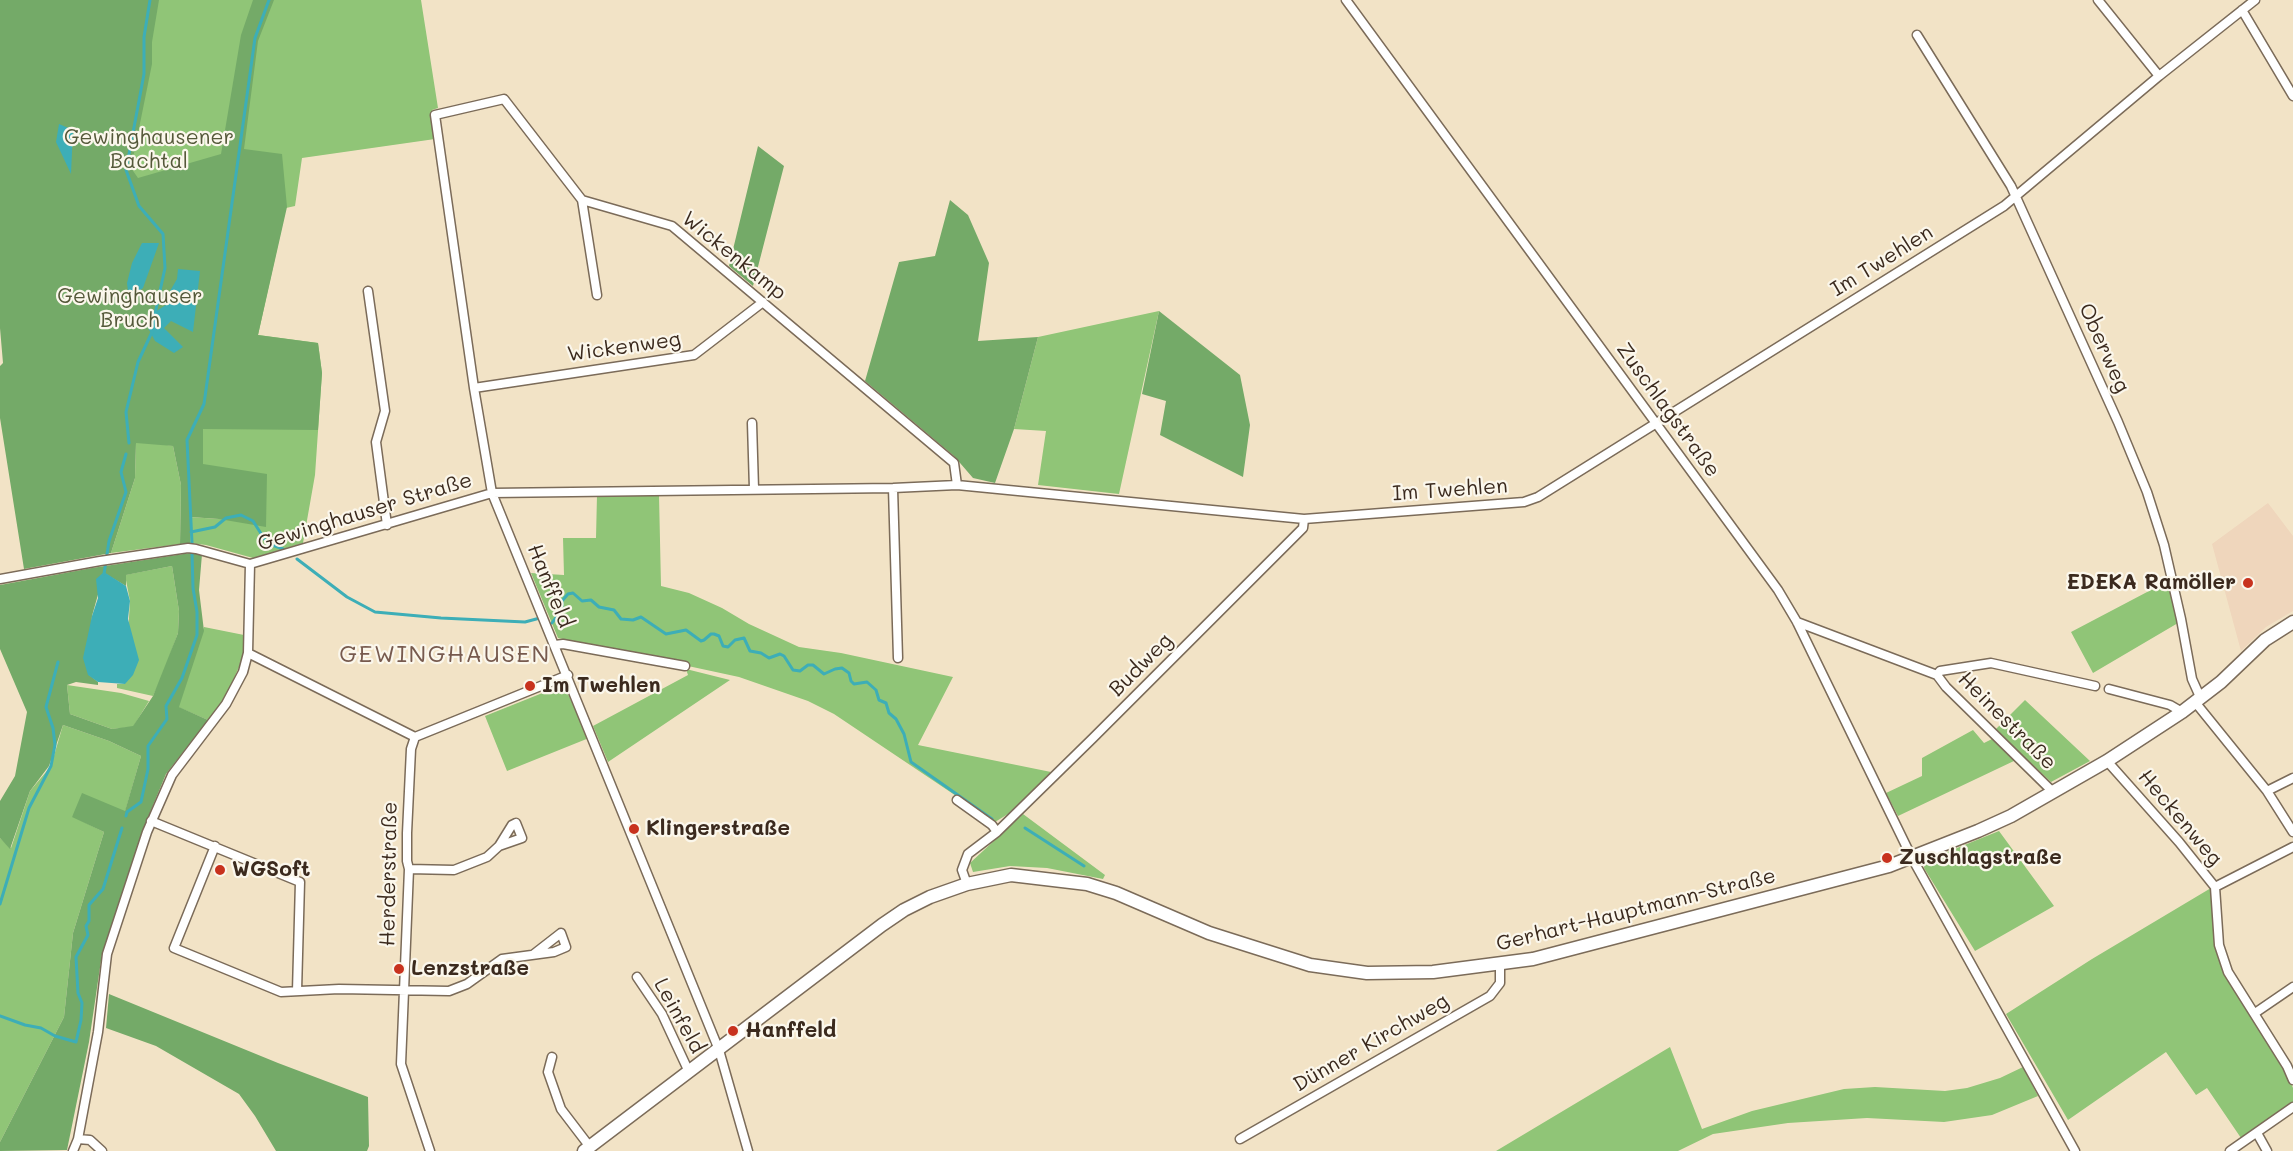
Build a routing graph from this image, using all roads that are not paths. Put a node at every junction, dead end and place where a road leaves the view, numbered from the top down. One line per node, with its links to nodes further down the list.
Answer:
1 (1346, 0): 15 (street, Zuschlagstraße)
2 (2098, 0): 6 (street)
3 (2255, 0): 4 (street, Im Twehlen)
4 (2242, 10): 6 (street, Im Twehlen); 7 (street)
5 (1917, 35): 8 (street, Oberweg)
6 (2159, 76): 8 (street, Im Twehlen)
7 (2293, 96)
8 (2016, 197): 15 (street, Im Twehlen); 34 (street, Oberweg)
9 (582, 200): 11 (street); 12 (street, Wickenkamp); 13 (street, Hanffeld)
10 (368, 291): 21 (street)
11 (597, 295)
12 (763, 302): 13 (street, Wickenweg); 16 (street, Wickenkamp)
13 (474, 388): 19 (street, Hanffeld)
14 (752, 423): 18 (street)
15 (1656, 423): 20 (street, Im Twehlen); 24 (street, Zuschlagstraße)
16 (957, 485): 17 (street, Im Twehlen); 20 (street, Im Twehlen)
17 (893, 488): 18 (street, Im Twehlen); 28 (street)
18 (754, 489): 19 (street, Im Twehlen)
19 (492, 493): 21 (street, Gewinghauser Straße); 26 (street, Hanffeld)
20 (1304, 519): 43 (street, Budweg)
21 (387, 525): 22 (street, Gewinghauser Straße)
22 (250, 564): 23 (street, Gewinghauser Straße); 27 (street)
23 (0, 579)
24 (1797, 622): 31 (street, Heinestraße); 48 (street, Zuschlagstraße)
25 (2293, 622): 34 (street, Gerhart-Hauptmann-Straße)
26 (555, 645): 29 (street); 30 (street, Hanffeld)
27 (248, 653): 36 (street); 42 (street)
28 (898, 657)
29 (685, 666)
30 (567, 675): 36 (street); 59 (street, Hanffeld)
31 (1937, 675): 32 (street, Heinestraße); 40 (street, Heinestraße)
32 (2095, 686)
33 (2109, 689): 35 (street)
34 (2198, 700): 35 (street, Gerhart-Hauptmann-Straße); 39 (street)
35 (2182, 712): 37 (street, Gerhart-Hauptmann-Straße)
36 (415, 737): 49 (street, Herderstraße)
37 (2107, 761): 40 (street, Gerhart-Hauptmann-Straße); 51 (street, Heckenweg)
38 (2293, 778): 39 (street)
39 (2267, 791): 44 (street)
40 (2053, 792): 48 (street, Gerhart-Hauptmann-Straße)
41 (957, 800): 43 (street)
42 (152, 821): 45 (street); 65 (street)
43 (997, 832): 50 (street, Budweg)
44 (2293, 832)
45 (215, 846): 56 (street); 56 (street)
46 (499, 846): 49 (street)
47 (2293, 847): 51 (street, Heckenweg)
48 (1912, 858): 53 (street, Gerhart-Hauptmann-Straße); 72 (street, Zuschlagstraße)
49 (409, 869): 57 (street, Herderstraße)
50 (967, 884): 53 (street, Gerhart-Hauptmann-Straße); 59 (street, Gerhart-Hauptmann-Straße)
51 (2215, 887): 58 (street)
52 (534, 954): 57 (street)
53 (1500, 965): 66 (street, Dünner Kirchweg)
54 (637, 977): 61 (street, Leinfeld)
55 (2293, 987): 58 (street)
56 (297, 991): 57 (street)
57 (404, 991): 70 (street, Herderstraße)
58 (2255, 1013): 62 (street)
59 (718, 1050): 61 (street, Gerhart-Hauptmann-Straße); 71 (street, Hanffeld)
60 (552, 1057): 67 (street)
61 (690, 1072): 67 (street, Gerhart-Hauptmann-Straße)
62 (2293, 1080)
63 (2293, 1107): 64 (street)
64 (2257, 1133): 73 (street); 74 (street)
65 (78, 1139): 68 (street); 69 (street)
66 (1240, 1139)
67 (587, 1149)
68 (73, 1151)
69 (102, 1151)
70 (430, 1151)
71 (748, 1151)
72 (2075, 1151)
73 (2230, 1151)
74 (2267, 1151)

